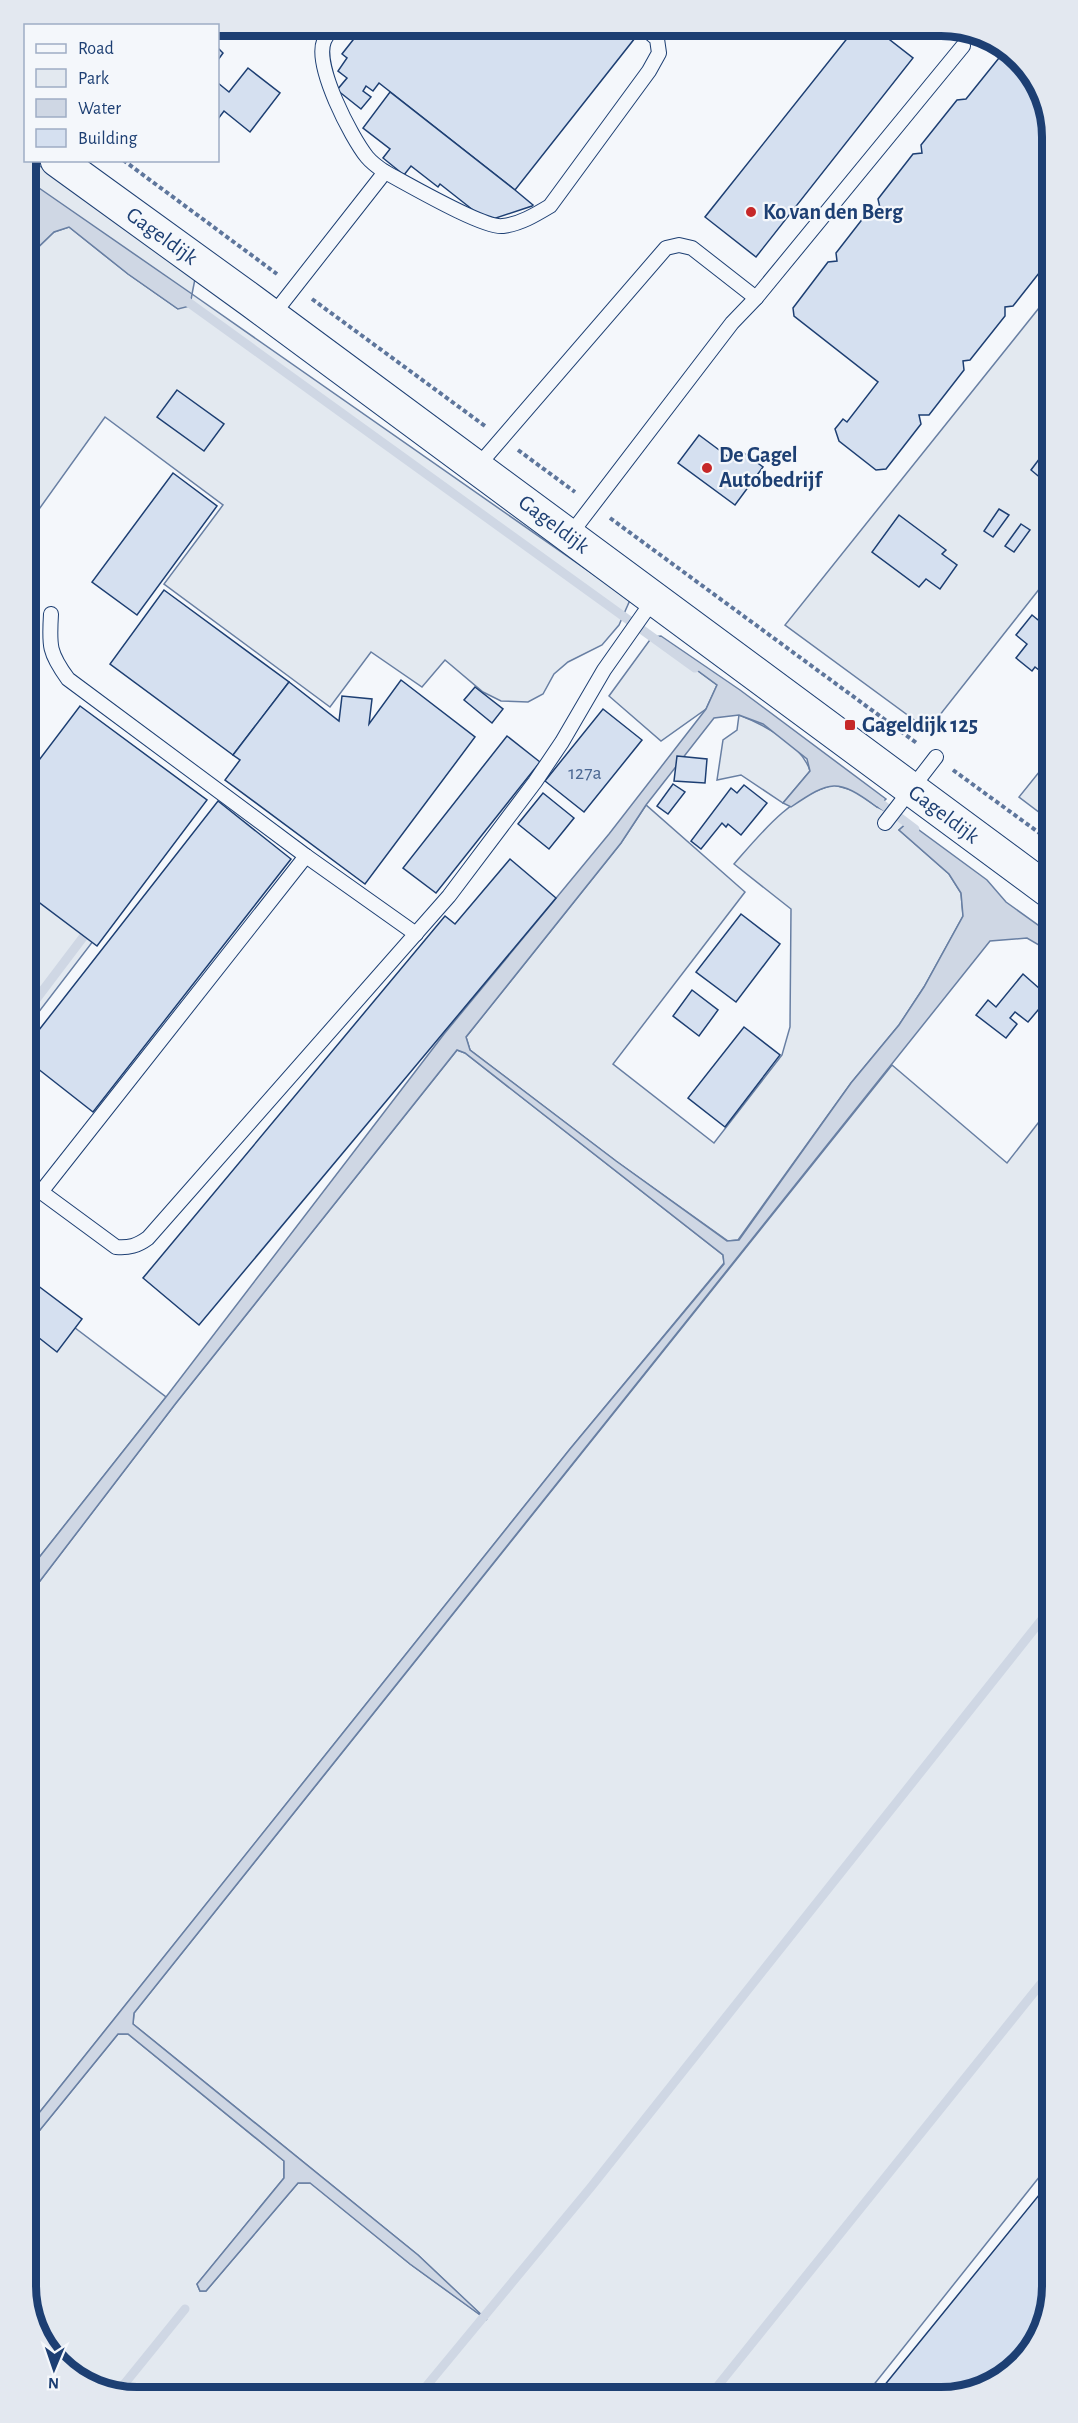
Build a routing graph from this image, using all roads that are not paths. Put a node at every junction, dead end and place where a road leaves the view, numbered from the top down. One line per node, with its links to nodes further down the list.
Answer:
1 (327, 36): 5 (lane)
2 (654, 36): 5 (lane)
3 (963, 46): 6 (lane)
4 (60, 162): 7 (street, Gageldijk)
5 (384, 172): 7 (lane)
6 (756, 298): 8 (lane); 9 (lane)
7 (272, 316): 8 (street, Gageldijk)
8 (477, 467): 9 (street, Gageldijk)
9 (569, 536): 11 (street, Gageldijk)
10 (51, 614): 15 (lane)
11 (643, 615): 13 (street, Gageldijk); 17 (lane)
12 (936, 757): 13 (lane)
13 (904, 796): 14 (lane); 16 (street, Gageldijk)
14 (885, 823)
15 (306, 856): 17 (lane); 19 (lane)
16 (1042, 886)
17 (416, 934): 19 (lane)
18 (36, 1189): 19 (lane)
19 (41, 1192)

